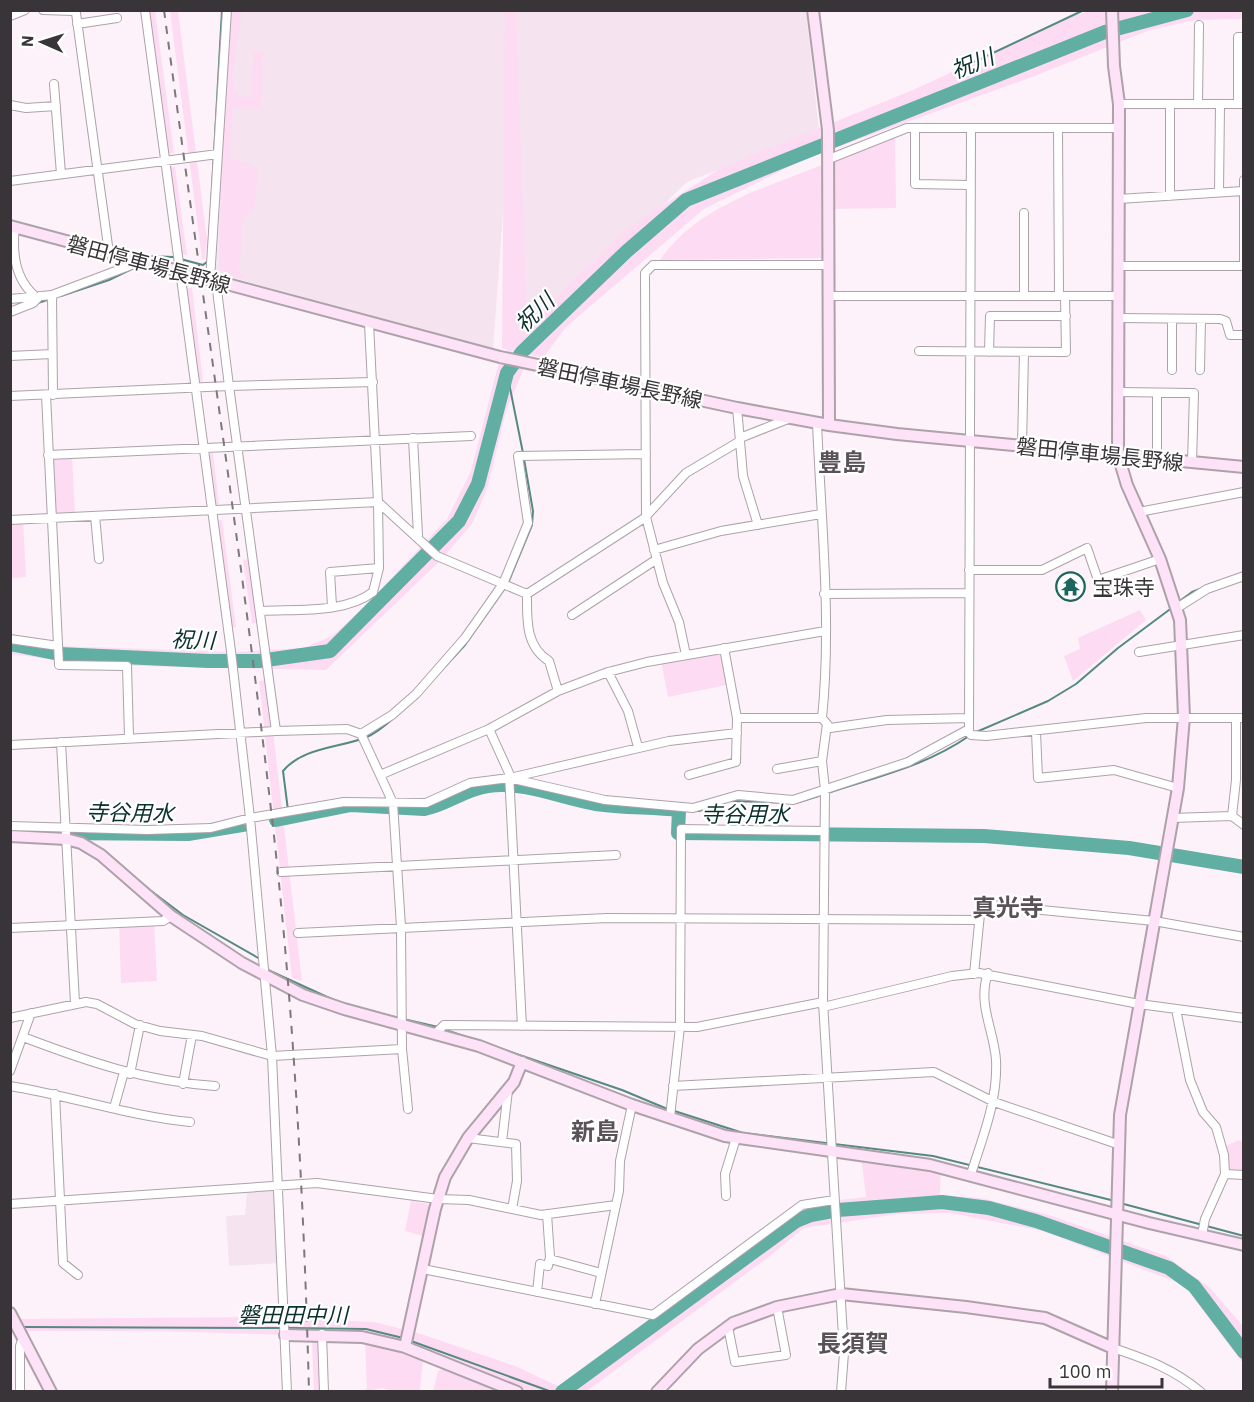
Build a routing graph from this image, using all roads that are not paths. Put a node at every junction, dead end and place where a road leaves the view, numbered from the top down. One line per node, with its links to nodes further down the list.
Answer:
1 (25, 10): 7 (street)
2 (43, 10): 9 (street)
3 (145, 10): 26 (street)
4 (227, 10): 24 (street)
5 (813, 10): 25 (street)
6 (1112, 10): 18 (street)
7 (10, 16)
8 (117, 18): 9 (street)
9 (77, 24): 27 (street)
10 (1199, 26): 14 (street)
11 (1244, 37): 16 (street)
12 (54, 84): 19 (street)
13 (1170, 104): 14 (street); 18 (street); 34 (street)
14 (1198, 104): 15 (street)
15 (1220, 104): 16 (street); 33 (street)
16 (1241, 104)
17 (10, 105): 19 (street)
18 (1119, 105): 23 (street)
19 (56, 106): 28 (street)
20 (915, 128): 21 (street); 25 (street); 31 (street)
21 (971, 128): 22 (street); 31 (street)
22 (1058, 128): 23 (street); 53 (street)
23 (1119, 128): 36 (street)
24 (218, 154): 26 (street); 45 (street)
25 (829, 157): 41 (street)
26 (165, 160): 27 (street); 44 (street)
27 (98, 169): 28 (street); 39 (street)
28 (61, 174): 30 (street)
29 (1244, 180): 32 (street)
30 (10, 181)
31 (970, 185): 51 (street)
32 (1243, 191): 33 (street); 35 (street)
33 (1219, 192): 34 (street)
34 (1170, 196): 36 (street)
35 (1243, 197): 42 (street)
36 (1119, 199): 43 (street)
37 (1024, 213): 52 (street)
38 (13, 226): 39 (street, 磐田停車場長野線); 47 (street)
39 (109, 254): 40 (street, 磐田停車場長野線)
40 (136, 260): 44 (street, 磐田停車場長野線); 48 (street)
41 (828, 265): 50 (street); 73 (street)
42 (1244, 265): 43 (street)
43 (1119, 266): 54 (street)
44 (180, 273): 45 (street, 磐田停車場長野線); 74 (street)
45 (213, 281): 61 (street, 磐田停車場長野線); 72 (street)
46 (10, 283): 47 (street)
47 (22, 285): 49 (street)
48 (52, 295): 49 (street); 67 (street)
49 (37, 296): 55 (street); 56 (street)
50 (828, 296): 51 (street); 81 (street)
51 (970, 296): 52 (street); 65 (street)
52 (1024, 296): 53 (street)
53 (1062, 296): 54 (street); 57 (street)
54 (1118, 296): 58 (street)
55 (10, 299)
56 (10, 312)
57 (1065, 316): 64 (street); 66 (street)
58 (1118, 318): 59 (street); 75 (street)
59 (1172, 319): 60 (street); 69 (street)
60 (1201, 319): 62 (street); 70 (street)
61 (369, 324): 71 (street); 73 (street, 磐田停車場長野線)
62 (1244, 335)
63 (919, 351): 65 (street)
64 (1024, 351): 66 (street); 87 (street)
65 (970, 352): 66 (street); 86 (street)
66 (990, 352)
67 (52, 354): 68 (street); 77 (street)
68 (10, 356)
69 (1172, 370)
70 (1200, 370)
71 (373, 382): 72 (street); 84 (street)
72 (229, 386): 74 (street); 88 (street)
73 (645, 388): 79 (street, 磐田停車場長野線); 90 (street)
74 (196, 389): 77 (street); 89 (street)
75 (1118, 392): 76 (street); 92 (street)
76 (1157, 393): 93 (street); 94 (street)
77 (50, 395): 78 (street); 91 (street)
78 (10, 396)
79 (737, 408): 80 (street, 磐田停車場長野線); 85 (street)
80 (790, 418): 81 (street, 磐田停車場長野線); 85 (street)
81 (823, 424): 86 (street, 磐田停車場長野線); 101 (street)
82 (471, 436): 83 (street)
83 (412, 438): 84 (street); 107 (street)
84 (376, 439): 88 (street); 97 (street)
85 (740, 440): 103 (street); 106 (street)
86 (969, 441): 87 (street, 磐田停車場長野線); 113 (street)
87 (1023, 446): 92 (street, 磐田停車場長野線)
88 (238, 447): 89 (street); 98 (street)
89 (203, 448): 91 (street); 99 (street)
90 (646, 454): 103 (street); 115 (street)
91 (48, 455): 104 (street)
92 (1119, 455): 93 (street, 磐田停車場長野線); 100 (street)
93 (1156, 460): 94 (street, 磐田停車場長野線)
94 (1192, 463): 95 (street, 磐田停車場長野線)
95 (1244, 467)
96 (1244, 492): 100 (street)
97 (378, 502): 98 (street); 107 (street); 112 (street)
98 (247, 510): 99 (street); 121 (street)
99 (211, 511): 102 (street); 142 (street)
100 (1139, 512): 111 (street)
101 (821, 514): 106 (street); 118 (street)
102 (96, 516): 104 (street); 109 (street)
103 (647, 516): 108 (street); 117 (street)
104 (52, 518): 105 (street); 126 (street)
105 (10, 520)
106 (758, 525): 108 (street)
107 (418, 536): 115 (street)
108 (654, 550): 110 (street)
109 (99, 559)
110 (657, 559): 122 (street); 130 (street)
111 (1160, 559): 113 (street); 119 (street)
112 (379, 568): 120 (street); 120 (street)
113 (969, 570): 116 (street)
114 (1244, 576): 119 (street)
115 (503, 584): 117 (street); 144 (street)
116 (969, 593): 118 (street); 135 (street)
117 (527, 594): 132 (street)
118 (824, 594): 123 (street)
119 (1176, 604): 127 (street)
120 (332, 606): 121 (street)
121 (261, 611): 140 (street)
122 (572, 615)
123 (825, 631): 128 (street); 137 (street)
124 (1244, 635): 127 (street)
125 (10, 639): 126 (street)
126 (58, 646): 145 (street)
127 (1182, 646): 129 (street); 133 (street)
128 (724, 648): 130 (street); 134 (street)
129 (1139, 652)
130 (686, 655): 131 (street)
131 (609, 672): 132 (street); 148 (street)
132 (558, 691): 138 (street)
133 (1184, 717): 136 (street); 141 (street); 155 (street)
134 (737, 718): 137 (street); 143 (street)
135 (968, 718): 137 (street); 139 (street)
136 (1240, 718): 154 (street)
137 (824, 721): 149 (street)
138 (489, 729): 151 (street); 153 (street)
139 (969, 729): 141 (street); 156 (street)
140 (276, 731): 142 (street); 144 (street)
141 (1036, 732): 155 (street)
142 (240, 733): 145 (street); 159 (street)
143 (737, 733): 148 (street); 152 (street)
144 (361, 734): 151 (street)
145 (129, 737): 146 (street)
146 (60, 742): 147 (street); 163 (street)
147 (10, 745)
148 (638, 747): 153 (street)
149 (822, 761): 150 (street); 156 (street)
150 (777, 769)
151 (380, 775): 157 (street)
152 (689, 775)
153 (509, 778): 156 (street); 157 (street); 168 (street)
154 (1240, 781): 158 (street)
155 (1178, 788): 160 (street)
156 (825, 790): 164 (street)
157 (393, 803): 159 (street); 169 (street)
158 (1232, 816): 160 (street); 161 (street)
159 (250, 818): 163 (street); 184 (street)
160 (1172, 818): 175 (street)
161 (1244, 825)
162 (10, 826): 163 (street)
163 (64, 827): 166 (street)
164 (824, 831): 172 (street); 173 (street)
165 (10, 836): 166 (street)
166 (66, 839): 171 (street); 177 (street)
167 (616, 855): 168 (street)
168 (514, 860): 169 (street); 176 (street)
169 (396, 866): 170 (street); 178 (street)
170 (281, 872)
171 (171, 916): 177 (street); 184 (street)
172 (680, 918): 173 (street); 176 (street); 195 (street)
173 (824, 919): 174 (street); 187 (street)
174 (979, 920): 175 (street); 183 (street)
175 (1154, 921): 181 (street); 186 (street)
176 (517, 922): 178 (street); 194 (street)
177 (71, 925): 179 (street); 185 (street)
178 (401, 927): 180 (street); 192 (street)
179 (10, 928)
180 (298, 933)
181 (1244, 937)
182 (988, 973): 183 (street); 186 (street); 211 (street)
183 (974, 974): 187 (street)
184 (266, 976): 192 (street); 200 (street)
185 (75, 1003): 189 (street); 193 (street)
186 (1139, 1004): 188 (street); 220 (street)
187 (823, 1005): 195 (street); 204 (street)
188 (1176, 1009): 191 (street); 223 (street)
189 (31, 1014): 190 (street); 198 (street)
190 (10, 1018)
191 (1244, 1018)
192 (402, 1024): 196 (street); 199 (street)
193 (140, 1025): 197 (street); 203 (street)
194 (522, 1026): 195 (street); 196 (street)
195 (680, 1027): 208 (street)
196 (436, 1033): 201 (street)
197 (192, 1035): 200 (street); 205 (street)
198 (23, 1037): 202 (street); 203 (street)
199 (402, 1049): 200 (street); 214 (street)
200 (272, 1056): 225 (street)
201 (522, 1062): 209 (street); 212 (street)
202 (10, 1071)
203 (127, 1073): 205 (street); 213 (street)
204 (827, 1078): 208 (street); 211 (street); 221 (street)
205 (183, 1084): 207 (street)
206 (10, 1086): 210 (street)
207 (215, 1086)
208 (673, 1086): 215 (street)
209 (508, 1088): 217 (street); 219 (street)
210 (56, 1094): 213 (street); 229 (street)
211 (994, 1102): 220 (street); 222 (street)
212 (632, 1105): 215 (street); 231 (street)
213 (114, 1108): 216 (street)
214 (408, 1109)
215 (670, 1117): 218 (street)
216 (190, 1122)
217 (468, 1138): 219 (street); 227 (street)
218 (736, 1138): 221 (street); 226 (street)
219 (502, 1142): 232 (street)
220 (1117, 1144): 234 (street)
221 (830, 1149): 222 (street); 228 (street)
222 (971, 1174): 234 (street)
223 (1225, 1174): 224 (street); 235 (street)
224 (1244, 1175)
225 (278, 1186): 227 (street); 229 (street); 248 (street)
226 (726, 1196)
227 (438, 1199): 232 (street); 238 (street)
228 (834, 1200): 242 (street); 243 (street)
229 (60, 1201): 230 (street); 240 (street)
230 (10, 1204)
231 (616, 1205): 233 (street); 239 (street)
232 (512, 1209): 233 (street)
233 (547, 1214): 237 (street)
234 (1116, 1214): 235 (street); 251 (street)
235 (1202, 1235): 236 (street)
236 (1244, 1245)
237 (550, 1259): 239 (street); 241 (street)
238 (423, 1269): 241 (street); 250 (street)
239 (601, 1273): 243 (street)
240 (78, 1275)
241 (537, 1292): 243 (street)
242 (841, 1294): 244 (street); 251 (street); 260 (street)
243 (595, 1304)
244 (777, 1307): 246 (street); 246 (street)
245 (10, 1313): 249 (street)
246 (728, 1327): 259 (street)
247 (322, 1334): 248 (street); 250 (street); 257 (street)
248 (285, 1335): 256 (street)
249 (23, 1338): 253 (street); 255 (street)
250 (405, 1347): 258 (street)
251 (1113, 1348): 261 (street); 262 (street)
252 (10, 1377): 253 (street)
253 (20, 1378): 254 (street)
254 (20, 1392)
255 (51, 1392)
256 (287, 1392)
257 (324, 1392)
258 (517, 1392)
259 (657, 1392)
260 (841, 1392)
261 (1112, 1392)
262 (1201, 1392)

